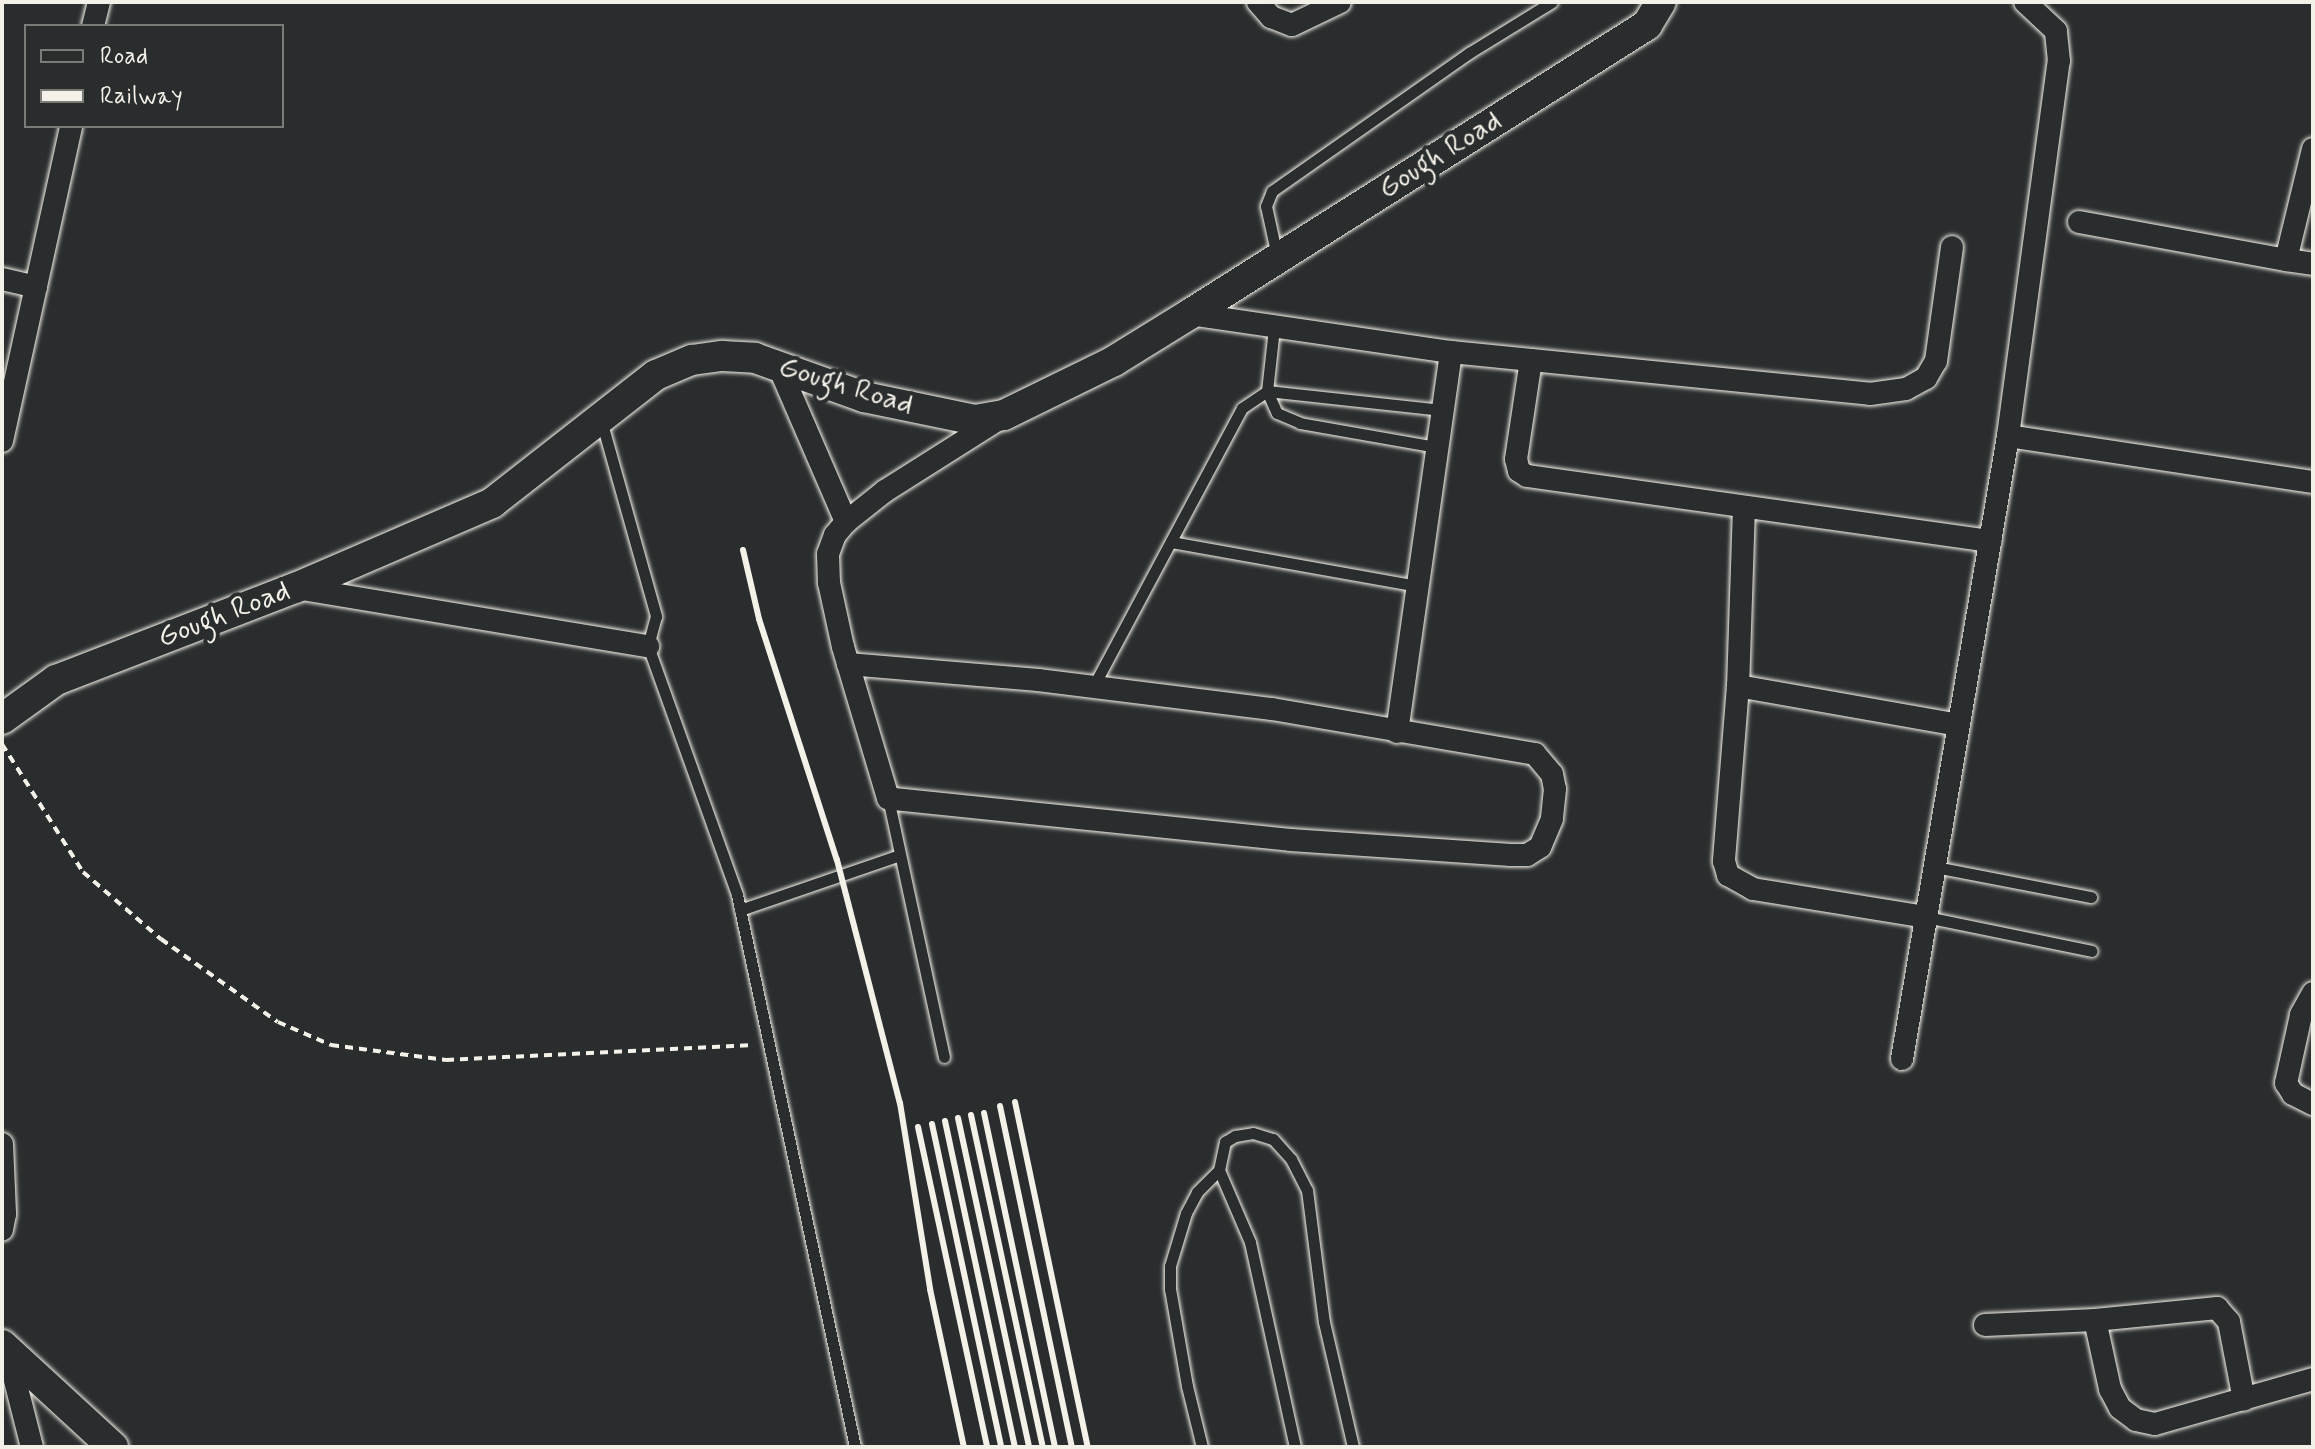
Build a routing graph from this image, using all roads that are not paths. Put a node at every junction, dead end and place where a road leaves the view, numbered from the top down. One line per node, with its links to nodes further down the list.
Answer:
1 (99, 2): 7 (street)
2 (1258, 2): 3 (street)
3 (1340, 2)
4 (1552, 2): 12 (lane)
5 (1661, 2): 12 (street, Gough Road)
6 (2025, 2): 26 (street)
7 (94, 24)
8 (71, 128): 16 (street)
9 (2313, 149): 13 (street)
10 (2079, 222): 13 (street)
11 (1952, 247): 20 (street)
12 (1278, 256): 17 (street, Gough Road)
13 (2286, 260): 14 (street)
14 (2313, 264)
15 (2, 279): 16 (street)
16 (36, 287): 27 (street)
17 (1190, 314): 18 (street); 24 (street, Gough Road)
18 (1274, 328): 19 (street); 22 (lane)
19 (1451, 352): 20 (street); 23 (street)
20 (1531, 360): 30 (street)
21 (779, 367): 24 (street, Gough Road); 25 (street, Gough Road); 31 (street)
22 (1267, 391): 23 (lane); 28 (lane); 33 (lane)
23 (1442, 410): 28 (street)
24 (1004, 415): 31 (street)
25 (600, 418): 35 (street, Gough Road); 36 (lane)
26 (2008, 436): 29 (street); 32 (street)
27 (2, 441)
28 (1436, 447): 34 (street)
29 (2313, 482)
30 (1744, 507): 32 (street); 38 (street)
31 (846, 522): 37 (street)
32 (1990, 541): 41 (street)
33 (1171, 542): 34 (lane); 39 (lane)
34 (1417, 586): 42 (street)
35 (295, 588): 36 (street); 40 (street, Gough Road)
36 (648, 646): 47 (lane)
37 (848, 664): 39 (street); 43 (street)
38 (1738, 686): 41 (street); 48 (street)
39 (1092, 687): 42 (street)
40 (2, 719)
41 (1959, 725): 45 (street)
42 (1397, 732): 43 (street)
43 (888, 798): 44 (lane)
44 (900, 855): 47 (lane); 51 (lane)
45 (1935, 867): 46 (lane); 48 (street)
46 (2091, 897)
47 (740, 910): 64 (lane)
48 (1926, 917): 49 (lane); 52 (street)
49 (2092, 951)
50 (2313, 993): 53 (street)
51 (944, 1057)
52 (1902, 1059)
53 (2313, 1104)
54 (2, 1144): 56 (street)
55 (1219, 1170): 65 (lane); 66 (lane); 67 (lane)
56 (2, 1230)
57 (2095, 1320): 58 (street); 61 (street); 61 (street)
58 (1985, 1325)
59 (5, 1349): 62 (street); 63 (street)
60 (2313, 1379): 61 (street)
61 (2244, 1400)
62 (32, 1447)
63 (113, 1447)
64 (855, 1447)
65 (1202, 1447)
66 (1295, 1447)
67 (1353, 1447)

